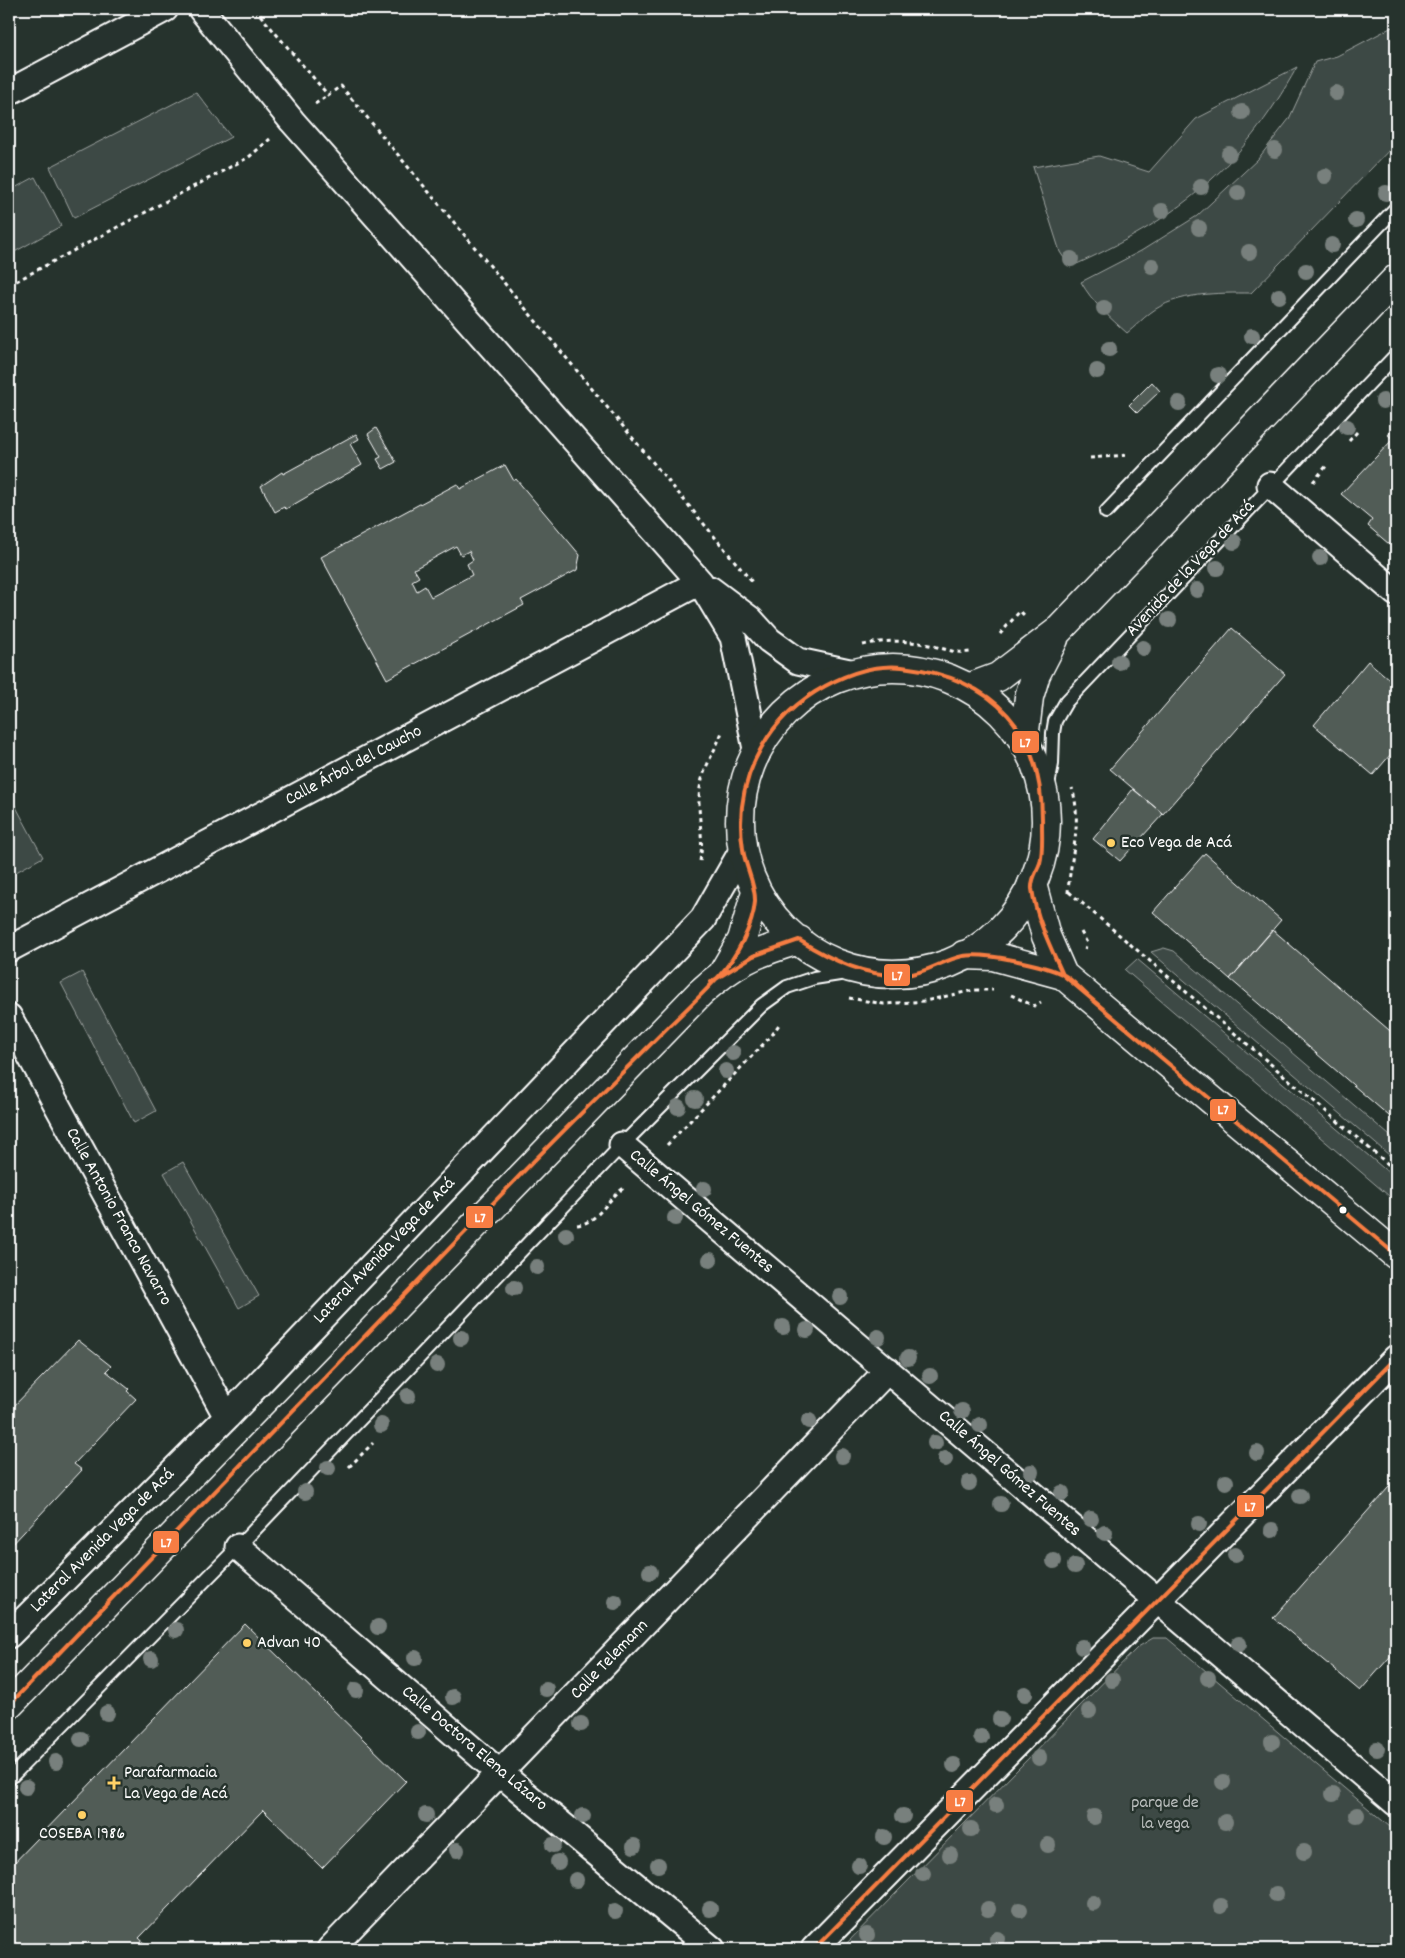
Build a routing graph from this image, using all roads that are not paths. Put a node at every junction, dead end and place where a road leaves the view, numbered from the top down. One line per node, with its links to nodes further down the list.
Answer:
1 (165, 9): 3 (street)
2 (202, 9): 9 (street)
3 (9, 92)
4 (1396, 208): 8 (lane)
5 (1396, 279): 11 (main road)
6 (1396, 355): 7 (lane, Avenida de la Vega de Acá)
7 (1270, 485): 10 (street); 16 (lane, Avenida de la Vega de Acá)
8 (1106, 512)
9 (700, 582): 12 (street); 15 (street); 21 (street, Calle Árbol del Caucho)
10 (1396, 593)
11 (1057, 632): 13 (main road); 14 (main road)
12 (854, 673): 13 (main road); 15 (main road)
13 (971, 687): 14 (main road)
14 (1024, 739): 16 (main road)
15 (758, 754): 17 (main road)
16 (1042, 812): 18 (main road)
17 (742, 851): 19 (main road); 31 (street, Lateral Avenida Vega de Acá)
18 (1032, 884): 22 (main road); 25 (main road)
19 (755, 895): 20 (main road); 24 (main road)
20 (799, 940): 23 (main road); 24 (main road)
21 (9, 949)
22 (964, 955): 23 (main road); 25 (main road)
23 (865, 970): 27 (lane)
24 (723, 972): 35 (main road)
25 (1064, 975): 28 (main road)
26 (9, 1017): 31 (street, Calle Antonio Franco Navarro)
27 (622, 1145): 30 (street, Calle Ángel Gómez Fuentes); 32 (lane)
28 (1396, 1255)
29 (1396, 1358): 33 (street)
30 (888, 1370): 33 (street, Calle Ángel Gómez Fuentes); 36 (street, Calle Telemann)
31 (227, 1417): 34 (street, Lateral Avenida Vega de Acá)
32 (238, 1547): 36 (street, Calle Doctora Elena Lázaro); 37 (lane)
33 (1158, 1602): 38 (street, Calle Ángel Gómez Fuentes); 41 (street)
34 (9, 1635)
35 (9, 1704)
36 (501, 1774): 39 (street, Calle Telemann); 40 (street, Calle Doctora Elena Lázaro)
37 (9, 1778)
38 (1396, 1803)
39 (330, 1949)
40 (712, 1949)
41 (814, 1949)

